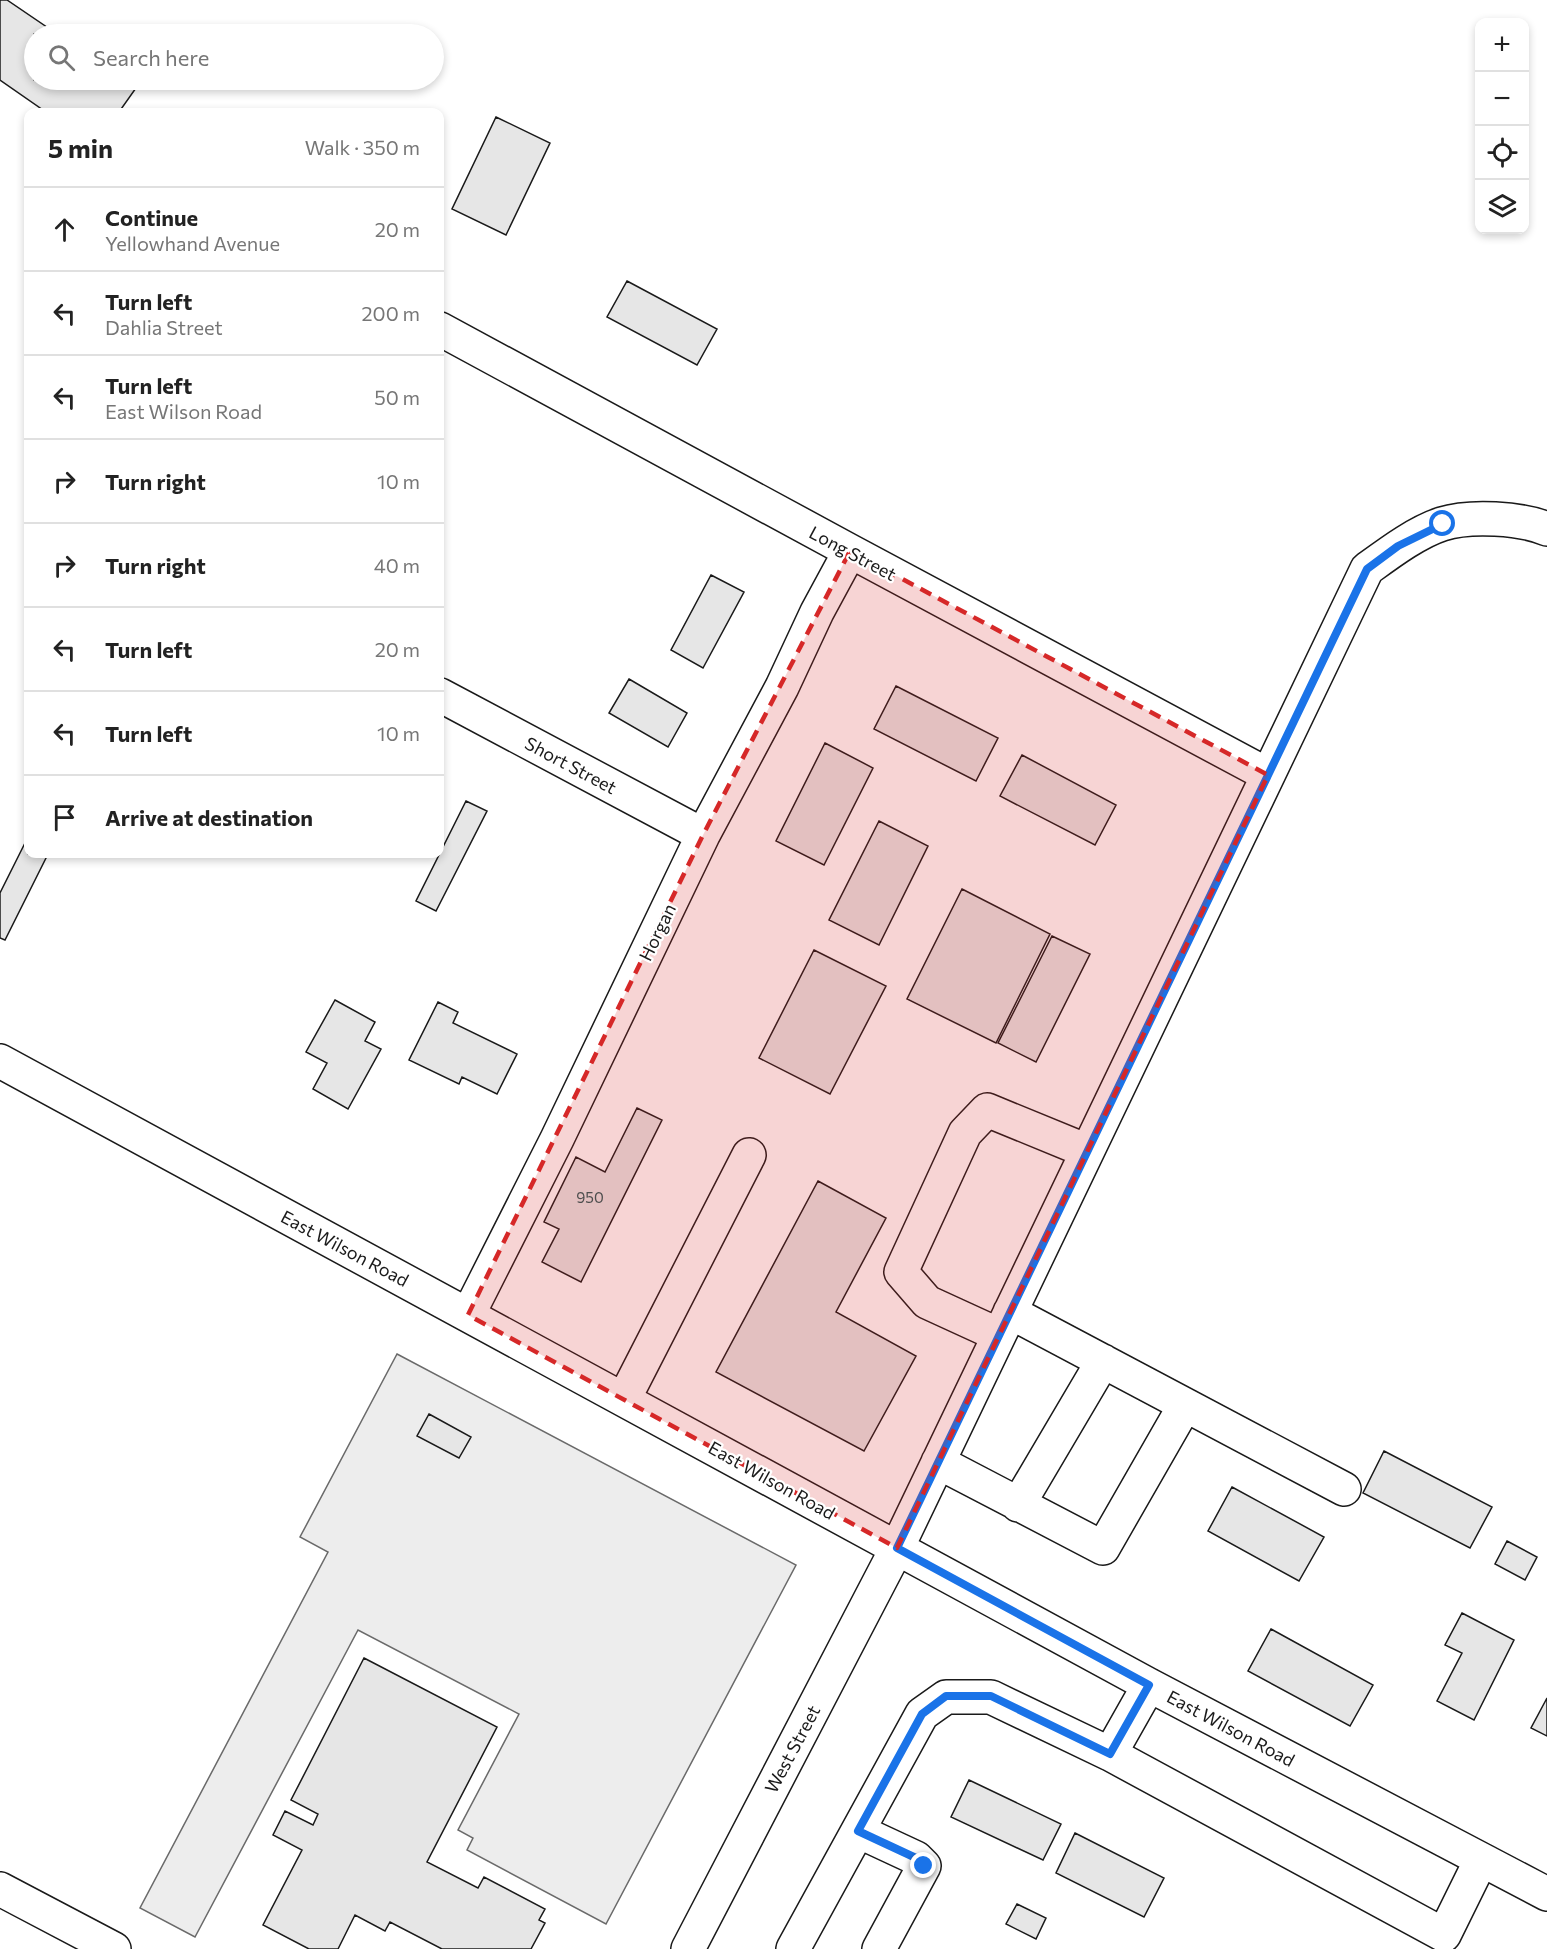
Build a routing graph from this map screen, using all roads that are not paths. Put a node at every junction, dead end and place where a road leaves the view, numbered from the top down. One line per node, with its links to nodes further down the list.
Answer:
1 (444, 331): 3 (street, Long Street)
2 (1547, 529): 5 (street, West Street)
3 (850, 552): 5 (street, Long Street); 6 (street, Horgan)
4 (444, 697): 6 (street, Short Street)
5 (1268, 775): 8 (street, West Street)
6 (704, 835): 10 (street, Horgan)
7 (0, 1061): 10 (street, East Wilson Road)
8 (1087, 1151): 11 (street, West Street); 11 (street)
9 (749, 1155): 13 (street)
10 (468, 1315): 13 (street, East Wilson Road)
11 (1004, 1324): 12 (street); 15 (street, West Street)
12 (1103, 1361): 14 (street); 17 (street)
13 (624, 1399): 18 (street, East Wilson Road)
14 (1185, 1405): 16 (street); 17 (street)
15 (938, 1462): 17 (street); 18 (street, West Street)
16 (1344, 1489)
17 (1018, 1505)
18 (897, 1548): 19 (street, East Wilson Road); 26 (street, West Street)
19 (1149, 1685): 20 (street); 22 (street, East Wilson Road)
20 (1110, 1754): 21 (street); 22 (street)
21 (858, 1831): 27 (street); 28 (street)
22 (1481, 1860): 24 (street, East Wilson Road)
23 (0, 1889): 25 (street)
24 (1547, 1894)
25 (114, 1949)
26 (688, 1949)
27 (793, 1949)
28 (879, 1949)

